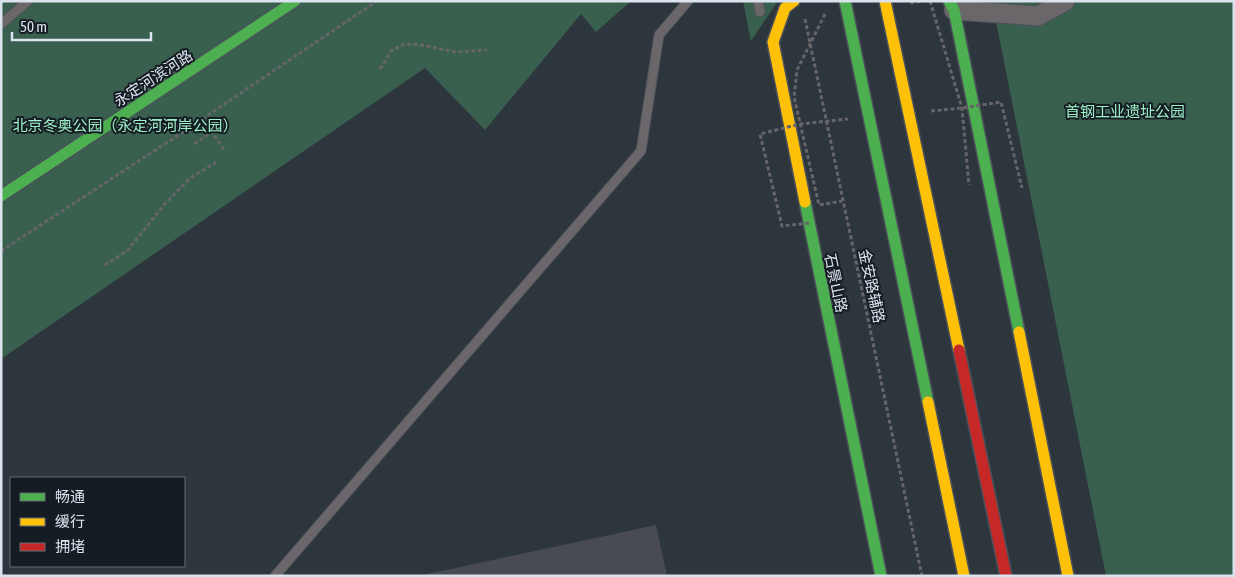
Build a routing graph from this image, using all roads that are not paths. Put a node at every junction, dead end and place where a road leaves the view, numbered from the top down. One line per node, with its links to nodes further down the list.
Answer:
1 (28, 1): 11 (lane)
2 (295, 1): 12 (street, 永定河滨河路)
3 (688, 1): 13 (lane)
4 (758, 1): 10 (lane)
5 (794, 1): 14 (street, 石景山路)
6 (845, 1): 15 (street, bridge)
7 (885, 1): 16 (street, bridge)
8 (1065, 1): 9 (street)
9 (952, 6): 17 (street)
10 (760, 12)
11 (1, 24)
12 (1, 196)
13 (276, 576)
14 (882, 576)
15 (964, 576)
16 (1006, 576)
17 (1068, 576)

